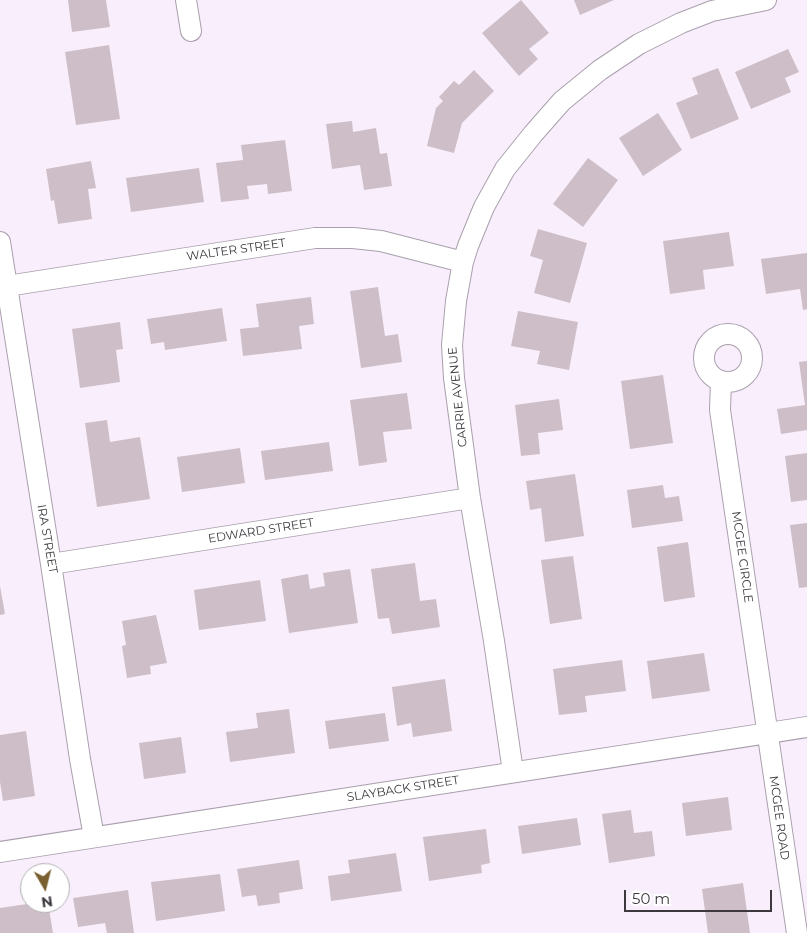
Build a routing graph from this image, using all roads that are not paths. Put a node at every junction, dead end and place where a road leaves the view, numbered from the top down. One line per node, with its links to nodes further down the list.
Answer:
1 (186, 0): 3 (street)
2 (766, 0): 5 (street, CARRIE AVENUE)
3 (191, 31)
4 (0, 242): 6 (street, IRA STREET)
5 (463, 262): 6 (street, WALTER STREET); 8 (street, CARRIE AVENUE)
6 (7, 286): 9 (street, IRA STREET)
7 (722, 381): 11 (street, MCGEE CIRCLE)
8 (470, 498): 9 (street, EDWARD STREET); 12 (street, CARRIE AVENUE)
9 (51, 564): 13 (street, IRA STREET)
10 (807, 727): 11 (street, SLAYBACK STREET)
11 (768, 733): 12 (street, SLAYBACK STREET); 15 (street, MCGEE ROAD)
12 (513, 772): 13 (street, SLAYBACK STREET)
13 (94, 837): 14 (street, SLAYBACK STREET)
14 (0, 852)
15 (797, 933)

